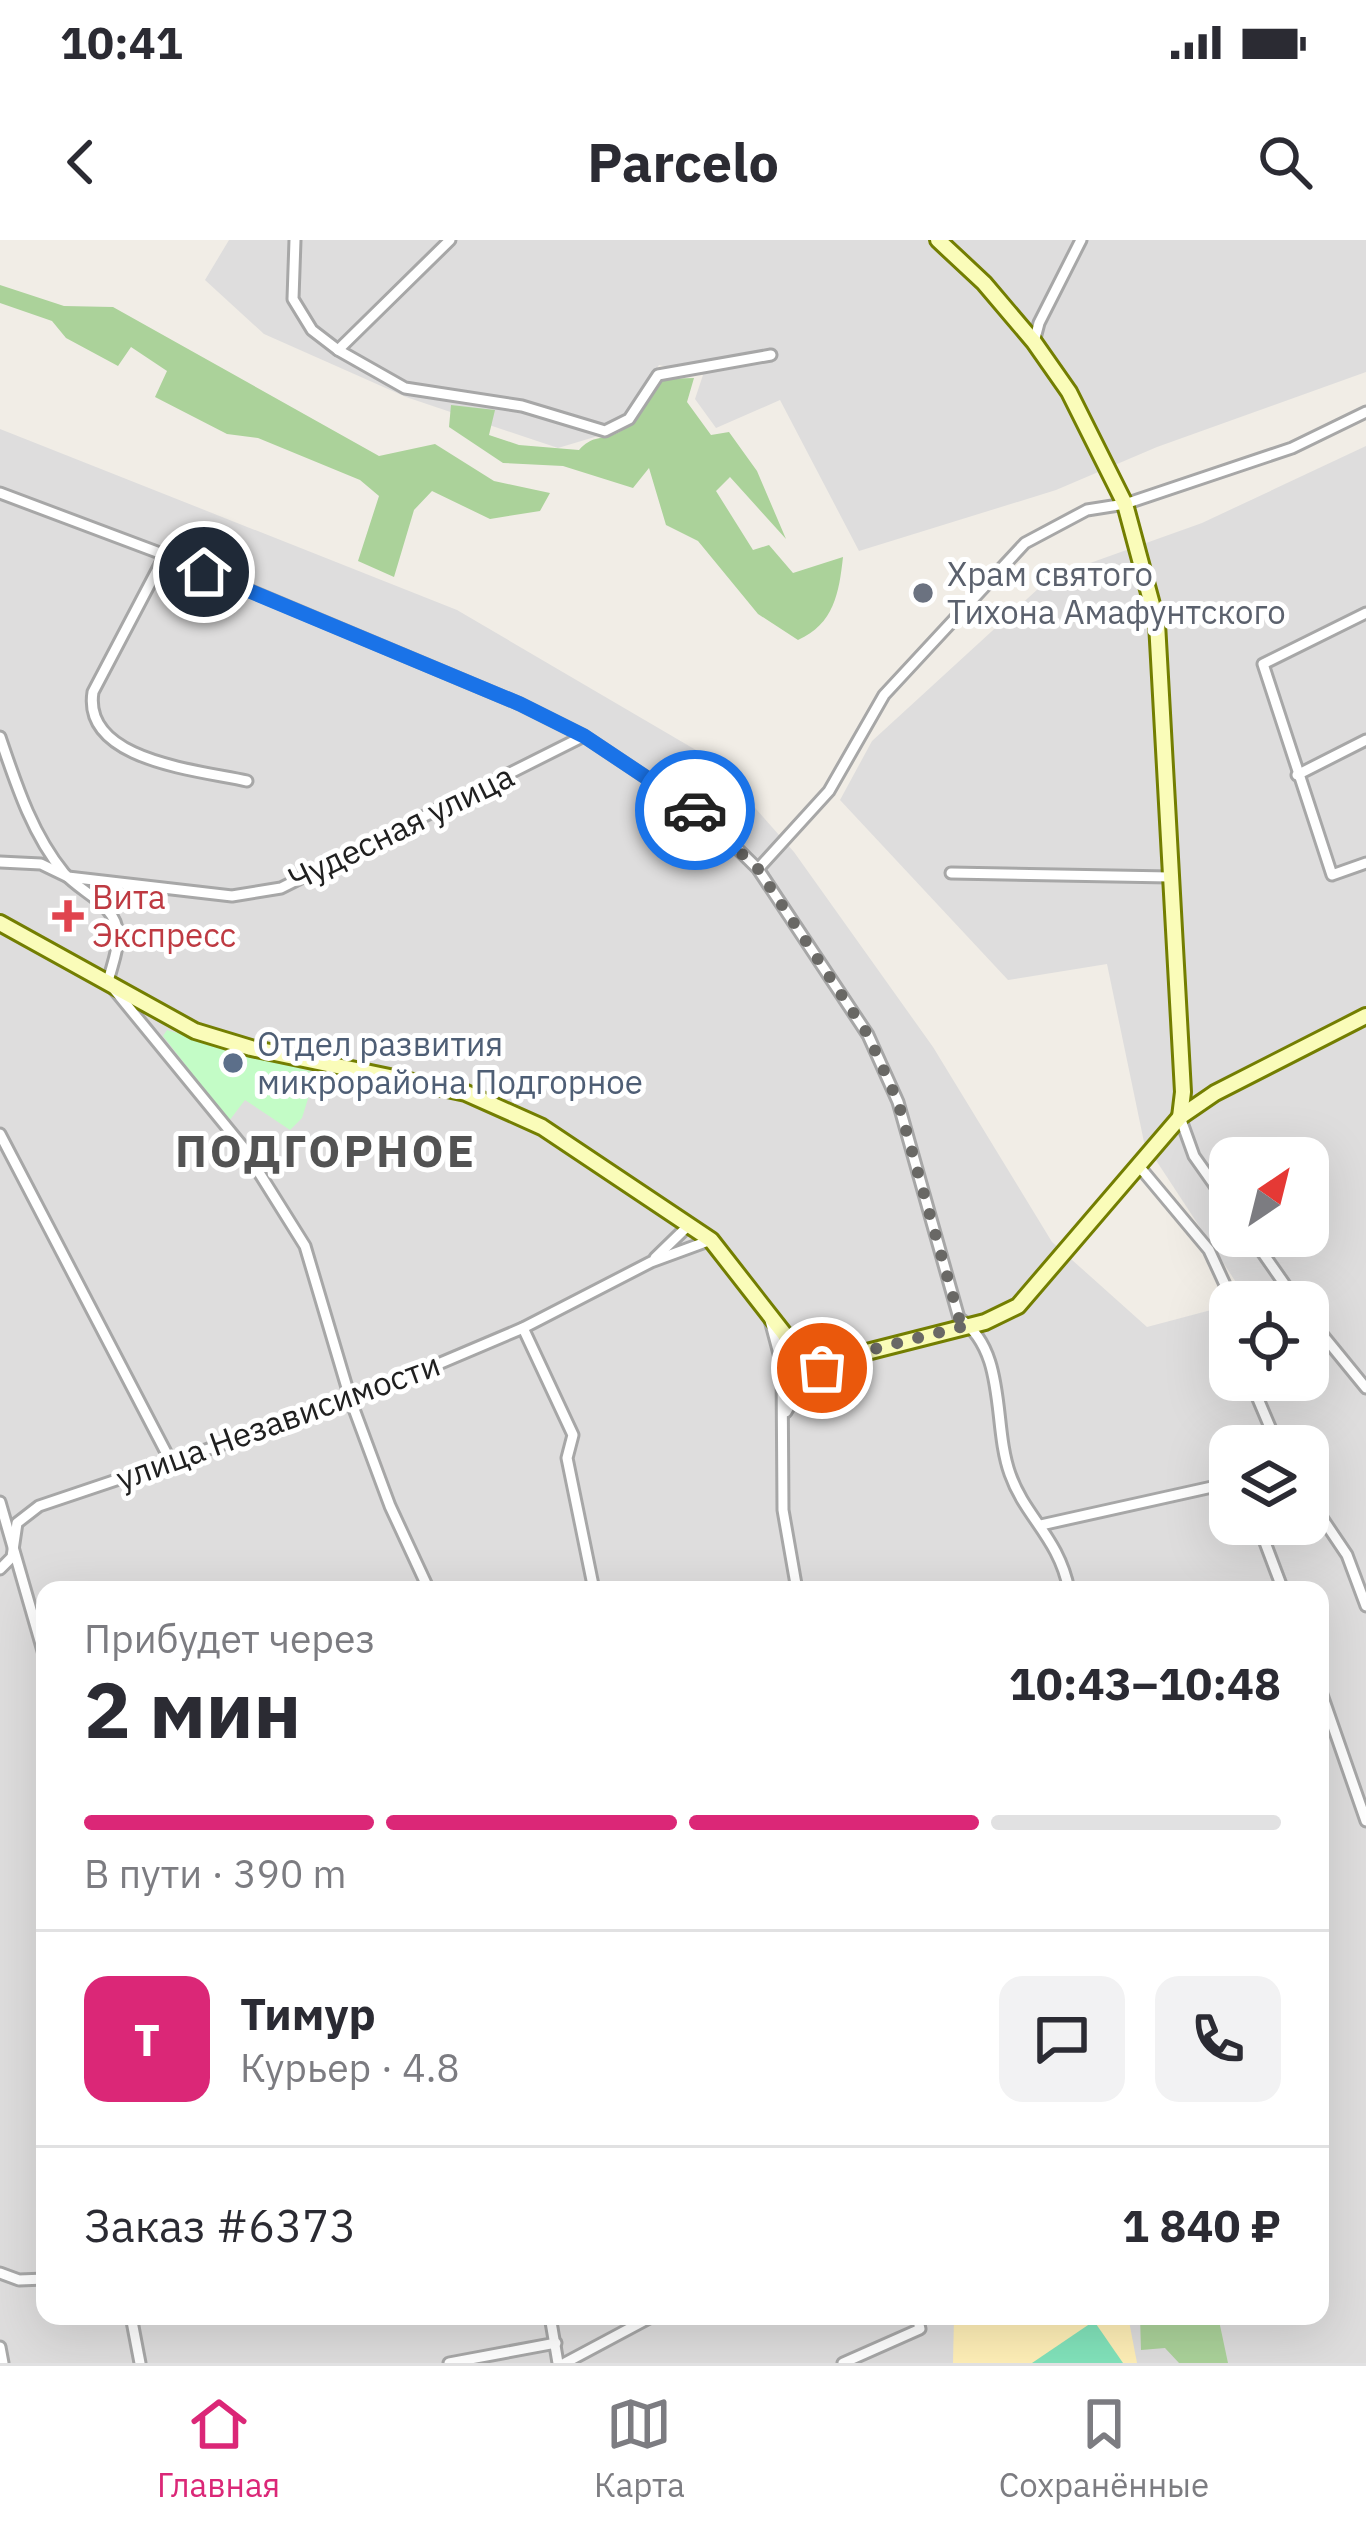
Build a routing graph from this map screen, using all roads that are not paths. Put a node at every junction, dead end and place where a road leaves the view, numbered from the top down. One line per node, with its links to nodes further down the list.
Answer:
1 (295, 240): 6 (street)
2 (450, 240): 6 (street)
3 (938, 240): 5 (street)
4 (1081, 240): 5 (street)
5 (1034, 342): 10 (street)
6 (338, 350): 7 (street)
7 (772, 355)
8 (1366, 412): 10 (street)
9 (0, 493): 11 (street)
10 (1125, 504): 20 (street); 22 (street)
11 (165, 555): 13 (street); 17 (street)
12 (1366, 613): 16 (street)
13 (584, 736): 20 (street); 23 (street, Чудесная улица)
14 (0, 737): 23 (street)
15 (1366, 740): 16 (street)
16 (1298, 775): 19 (street)
17 (247, 781)
18 (0, 862): 23 (street, Чудесная улица)
19 (1366, 863)
20 (758, 869): 36 (street)
21 (951, 873): 22 (street)
22 (1170, 877): 27 (street)
23 (68, 878): 25 (street)
24 (0, 923): 25 (street)
25 (107, 982): 31 (street); 44 (street)
26 (1366, 1016): 27 (street)
27 (1180, 1117): 29 (street); 30 (street)
28 (0, 1134): 46 (street)
29 (1137, 1164): 34 (street); 36 (street)
30 (1209, 1177)
31 (690, 1224): 32 (street); 33 (street)
32 (711, 1240): 33 (street); 35 (street)
33 (651, 1262): 37 (street, улица Независимости)
34 (1223, 1281)
35 (768, 1315): 39 (street); 41 (street)
36 (969, 1325): 40 (street); 49 (street)
37 (523, 1328): 44 (street, улица Независимости); 55 (street)
38 (1329, 1343): 43 (street)
39 (803, 1352): 40 (street); 41 (street); 42 (street)
40 (851, 1356): 42 (street)
41 (782, 1366): 42 (street); 45 (street)
42 (807, 1376): 45 (street)
43 (1366, 1388)
44 (351, 1401): 46 (street, улица Независимости); 54 (street)
45 (782, 1423): 56 (street)
46 (170, 1460): 51 (street, улица Независимости)
47 (1209, 1488): 49 (street)
48 (0, 1502): 51 (street)
49 (1041, 1525): 57 (street)
50 (1329, 1528): 59 (street)
51 (13, 1543): 53 (street, улица Независимости); 60 (street)
52 (1266, 1545): 58 (street)
53 (0, 1570)
54 (425, 1581)
55 (592, 1581)
56 (795, 1581)
57 (1067, 1581)
58 (1280, 1581)
59 (1366, 1606)
60 (36, 1626)
61 (1329, 1715): 62 (street)
62 (1366, 1821)
63 (0, 2273): 64 (street)
64 (36, 2279)
65 (133, 2325): 72 (street)
66 (552, 2325): 69 (street)
67 (636, 2325): 74 (street)
68 (919, 2325): 75 (street)
69 (556, 2343): 73 (street); 74 (street)
70 (0, 2347): 71 (street)
71 (3, 2363)
72 (140, 2363)
73 (449, 2363)
74 (562, 2363)
75 (844, 2363)

